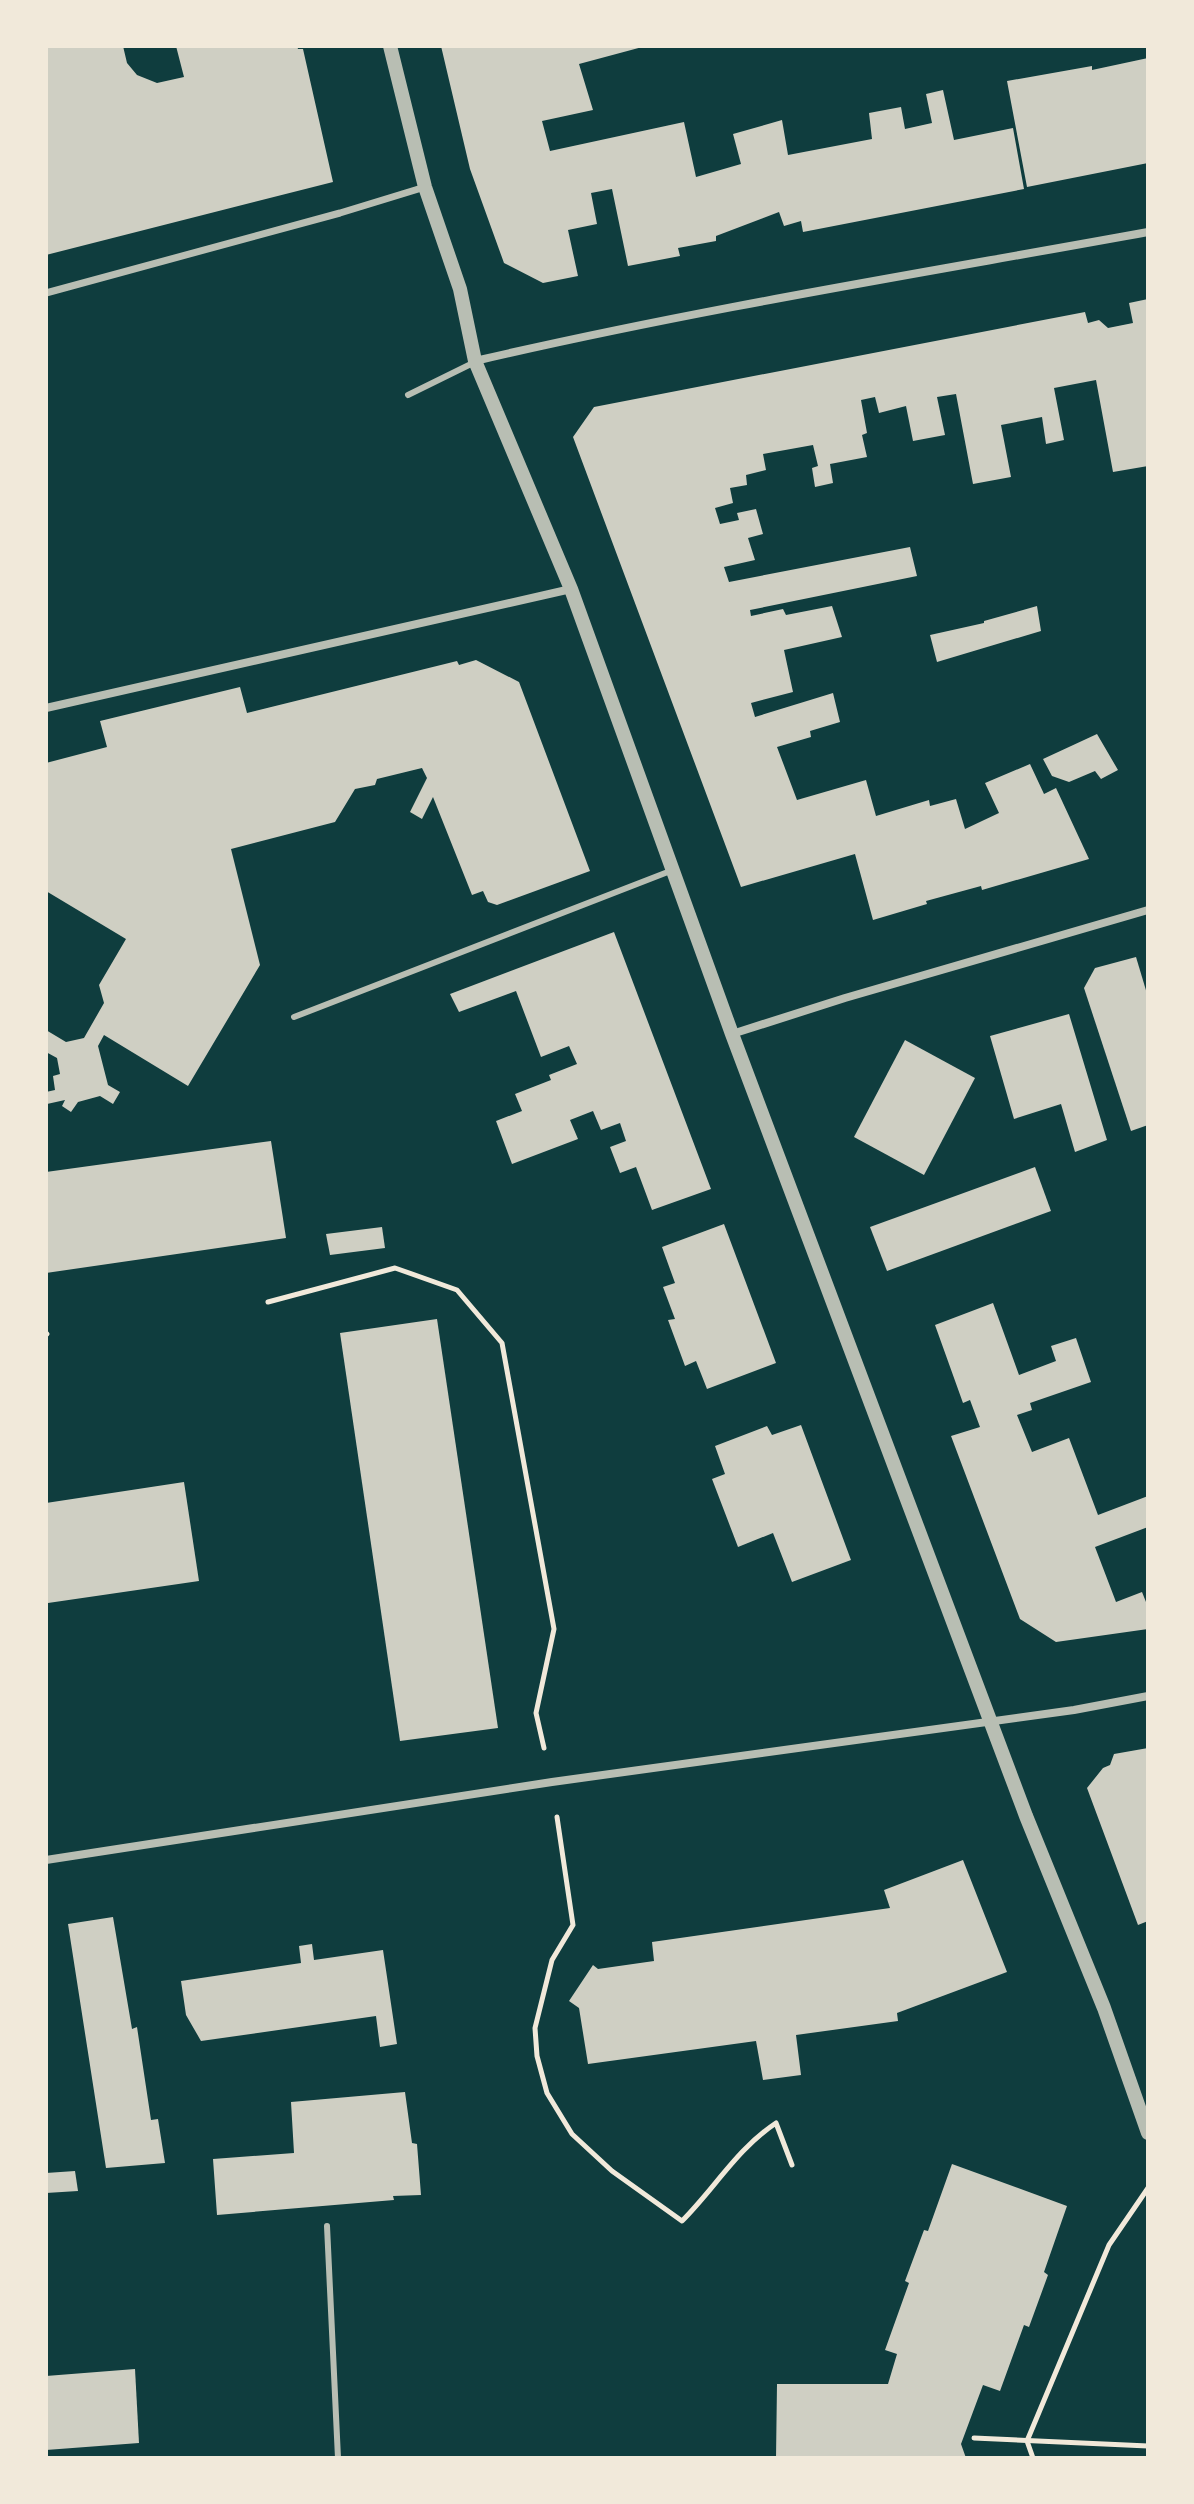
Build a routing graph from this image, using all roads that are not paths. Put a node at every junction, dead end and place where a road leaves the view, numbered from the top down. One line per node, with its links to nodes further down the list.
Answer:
1 (390, 46): 2 (street)
2 (425, 187): 4 (street); 5 (street)
3 (1148, 232): 5 (street)
4 (46, 293)
5 (475, 361): 6 (lane); 7 (street)
6 (408, 395)
7 (571, 589): 8 (street); 9 (street)
8 (46, 708)
9 (673, 870): 11 (lane); 12 (street)
10 (1148, 910): 12 (street)
11 (294, 1017)
12 (732, 1034): 14 (street)
13 (1148, 1696): 14 (street)
14 (991, 1721): 15 (street); 16 (street)
15 (46, 1860)
16 (1148, 2133)
17 (327, 2226): 18 (lane)
18 (338, 2458)

